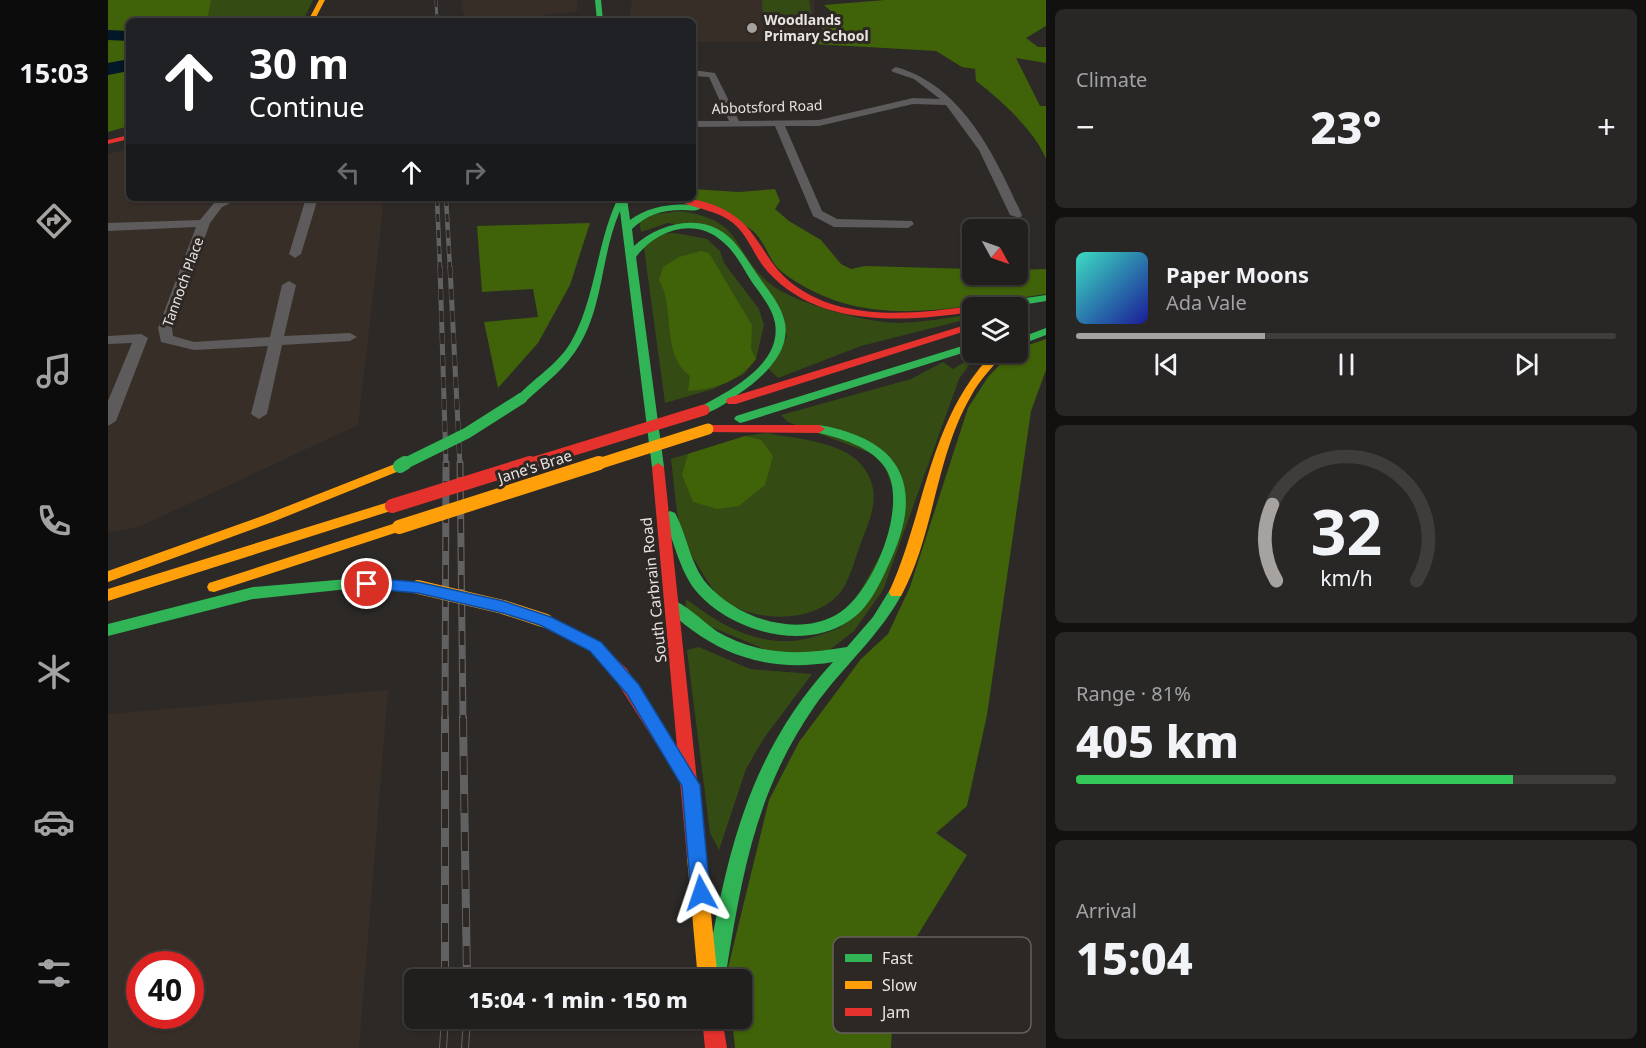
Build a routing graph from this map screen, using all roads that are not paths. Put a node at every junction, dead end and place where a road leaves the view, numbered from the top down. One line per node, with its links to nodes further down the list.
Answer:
1 (322, 0): 3 (main road)
2 (598, 0): 4 (main road)
3 (313, 18)
4 (600, 18)
5 (896, 70): 7 (street)
6 (696, 73): 9 (street)
7 (948, 102): 10 (street, Abbotsford Road); 19 (street)
8 (696, 123): 9 (street, Abbotsford Road)
9 (736, 124): 10 (street, Abbotsford Road)
10 (779, 124): 21 (street)
11 (126, 137): 12 (main road)
12 (108, 142)
13 (228, 201): 20 (street)
14 (311, 201): 24 (street)
15 (621, 201): 47 (main road, bridge)
16 (623, 201): 23 (main road, South Carbrain Road)
17 (690, 201): 18 (main road)
18 (727, 215): 23 (main road); 30 (main road)
19 (1016, 215)
20 (204, 223): 22 (street); 39 (street, Tannoch Place)
21 (908, 224)
22 (108, 227)
23 (628, 227): 25 (main road, South Carbrain Road)
24 (295, 254)
25 (630, 258): 42 (main road); 46 (main road, South Carbrain Road)
26 (289, 285): 39 (street)
27 (1046, 298): 28 (main road)
28 (1028, 301)
29 (1046, 307): 31 (main road)
30 (962, 311)
31 (1028, 311)
32 (1046, 324): 34 (main road)
33 (962, 329): 42 (main road, Jane's Brae)
34 (1028, 330)
35 (1046, 331): 37 (main road)
36 (350, 337): 39 (street, Tannoch Place)
37 (1028, 338)
38 (108, 340): 44 (street)
39 (275, 342): 43 (street)
40 (962, 349): 45 (main road, Jane's Brae)
41 (989, 363): 52 (main road)
42 (704, 410): 48 (main road, Jane's Brae, bridge)
43 (259, 414)
44 (108, 421)
45 (708, 429): 46 (main road); 50 (main road, Jane's Brae, bridge)
46 (662, 499): 49 (main road, South Carbrain Road)
47 (108, 577)
48 (108, 595)
49 (672, 604): 52 (main road); 53 (main road, South Carbrain Road)
50 (108, 621)
51 (108, 630): 53 (main road, bridge)
52 (848, 653): 55 (main road)
53 (691, 785): 54 (main road, South Carbrain Road)
54 (707, 969)
55 (717, 969)
56 (713, 1029): 57 (main road)
57 (716, 1048)

